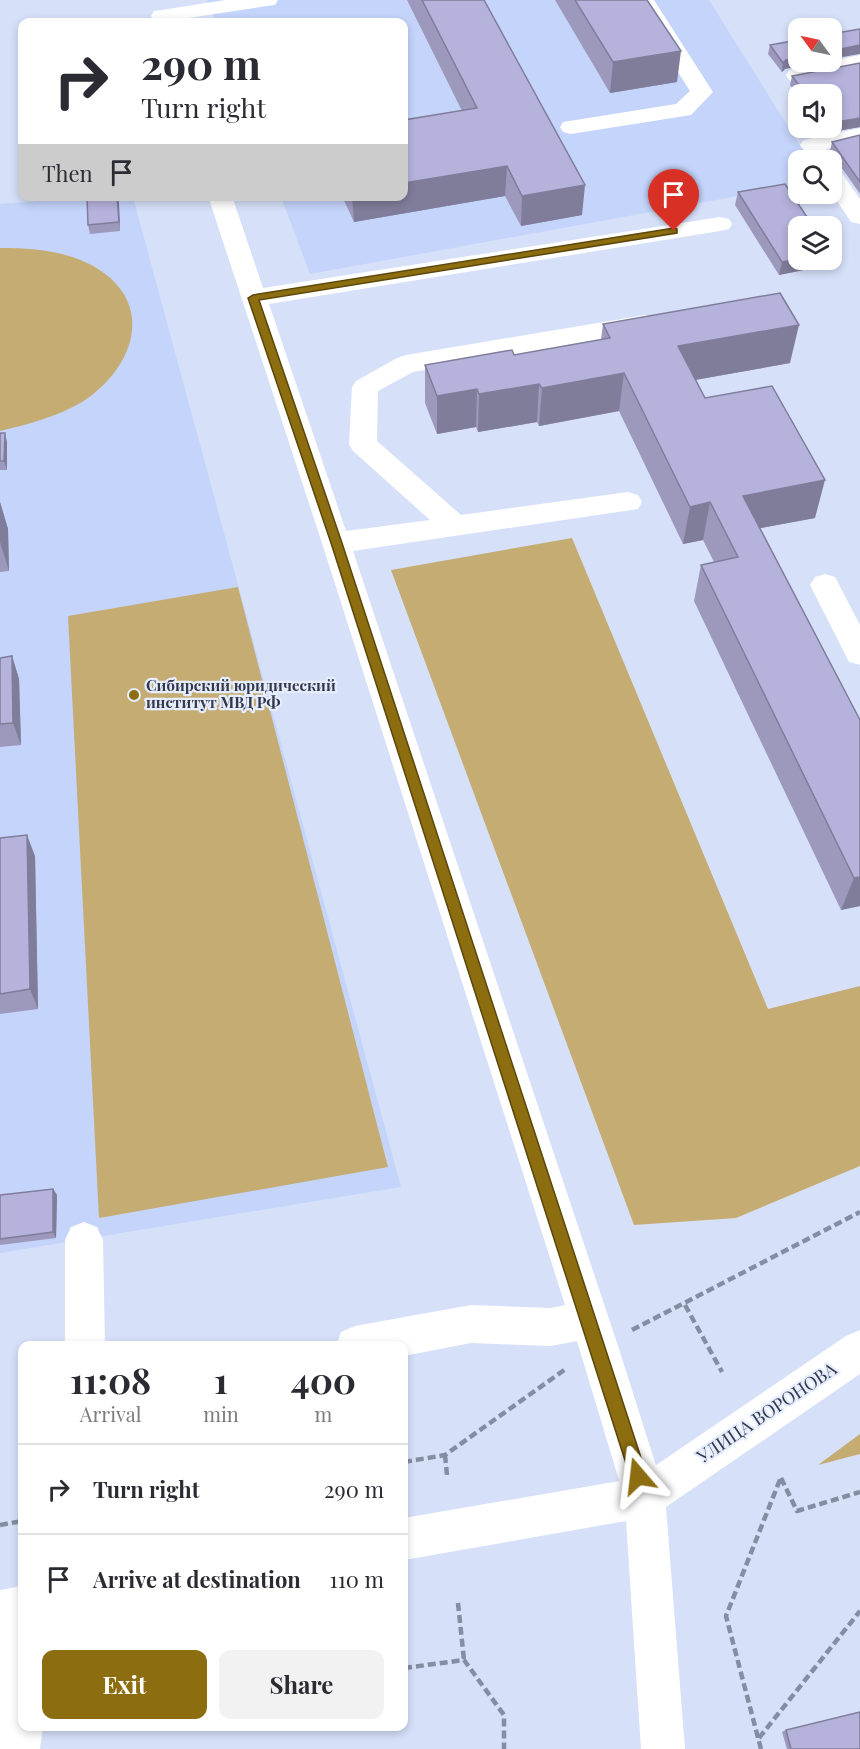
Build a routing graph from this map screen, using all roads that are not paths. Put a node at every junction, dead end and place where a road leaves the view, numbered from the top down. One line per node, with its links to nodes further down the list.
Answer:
1 (267, 0): 3 (street)
2 (643, 0): 6 (street)
3 (161, 13)
4 (860, 63): 5 (street)
5 (793, 76)
6 (571, 127)
7 (860, 135): 8 (street)
8 (815, 150)
9 (842, 190): 11 (street)
10 (222, 201): 13 (street)
11 (860, 217)
12 (720, 224): 13 (street)
13 (253, 298): 17 (street)
14 (669, 319): 16 (street)
15 (627, 502): 16 (street)
16 (454, 525): 17 (street)
17 (336, 543): 21 (street)
18 (825, 585): 19 (street)
19 (860, 654)
20 (84, 1240): 22 (street)
21 (589, 1319): 23 (street); 25 (street)
22 (85, 1341)
23 (381, 1341)
24 (860, 1350): 25 (street, УЛИЦА ВОРОНОВА)
25 (645, 1497): 26 (street, УЛИЦА ВОРОНОВА); 31 (street)
26 (408, 1538)
27 (14, 1608): 28 (street)
28 (18, 1664)
29 (20, 1731): 30 (street)
30 (18, 1749)
31 (663, 1749)

